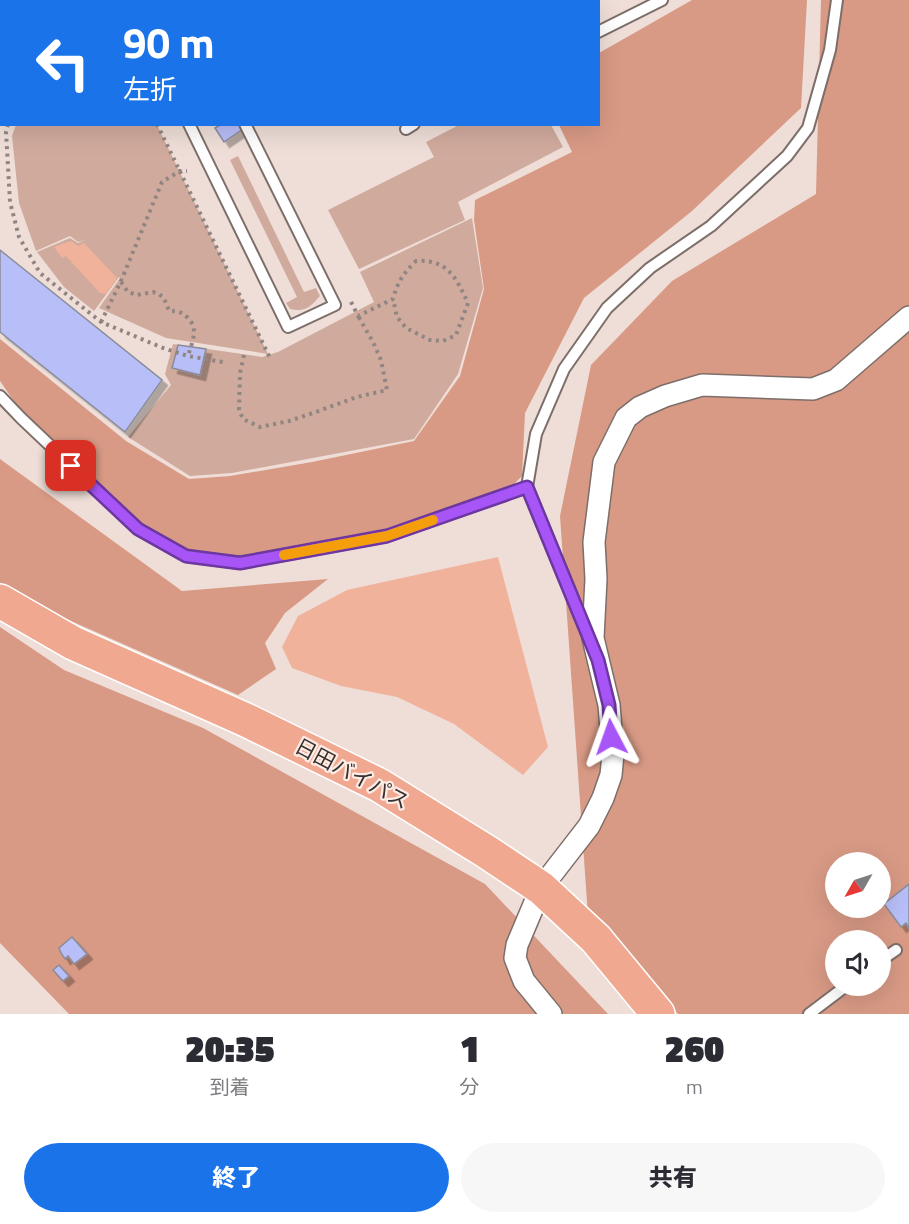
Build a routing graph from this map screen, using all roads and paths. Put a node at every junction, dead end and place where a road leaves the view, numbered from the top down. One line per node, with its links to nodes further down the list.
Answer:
1 (662, 0): 3 (lane)
2 (837, 0): 21 (lane)
3 (600, 31)
4 (8, 126): 15 (path)
5 (158, 126): 8 (path)
6 (190, 126): 7 (lane)
7 (246, 126)
8 (180, 171): 9 (path); 10 (path); 18 (path)
9 (187, 171)
10 (121, 281): 15 (path); 17 (path)
11 (347, 296): 13 (path)
12 (393, 299): 12 (path); 13 (path)
13 (358, 316): 16 (path)
14 (909, 317): 23 (street)
15 (100, 322): 17 (path)
16 (244, 355)
17 (188, 356): 19 (path)
18 (270, 358)
19 (223, 362)
20 (0, 396): 21 (lane)
21 (527, 487): 23 (lane)
22 (0, 601): 24 (highway, 日田バイパス)
23 (598, 660): 24 (street)
24 (541, 888): 28 (street); 29 (highway, 日田バイパス)
25 (896, 950): 26 (lane)
26 (891, 953)
27 (833, 996): 30 (lane)
28 (551, 1014)
29 (658, 1014)
30 (809, 1014)

